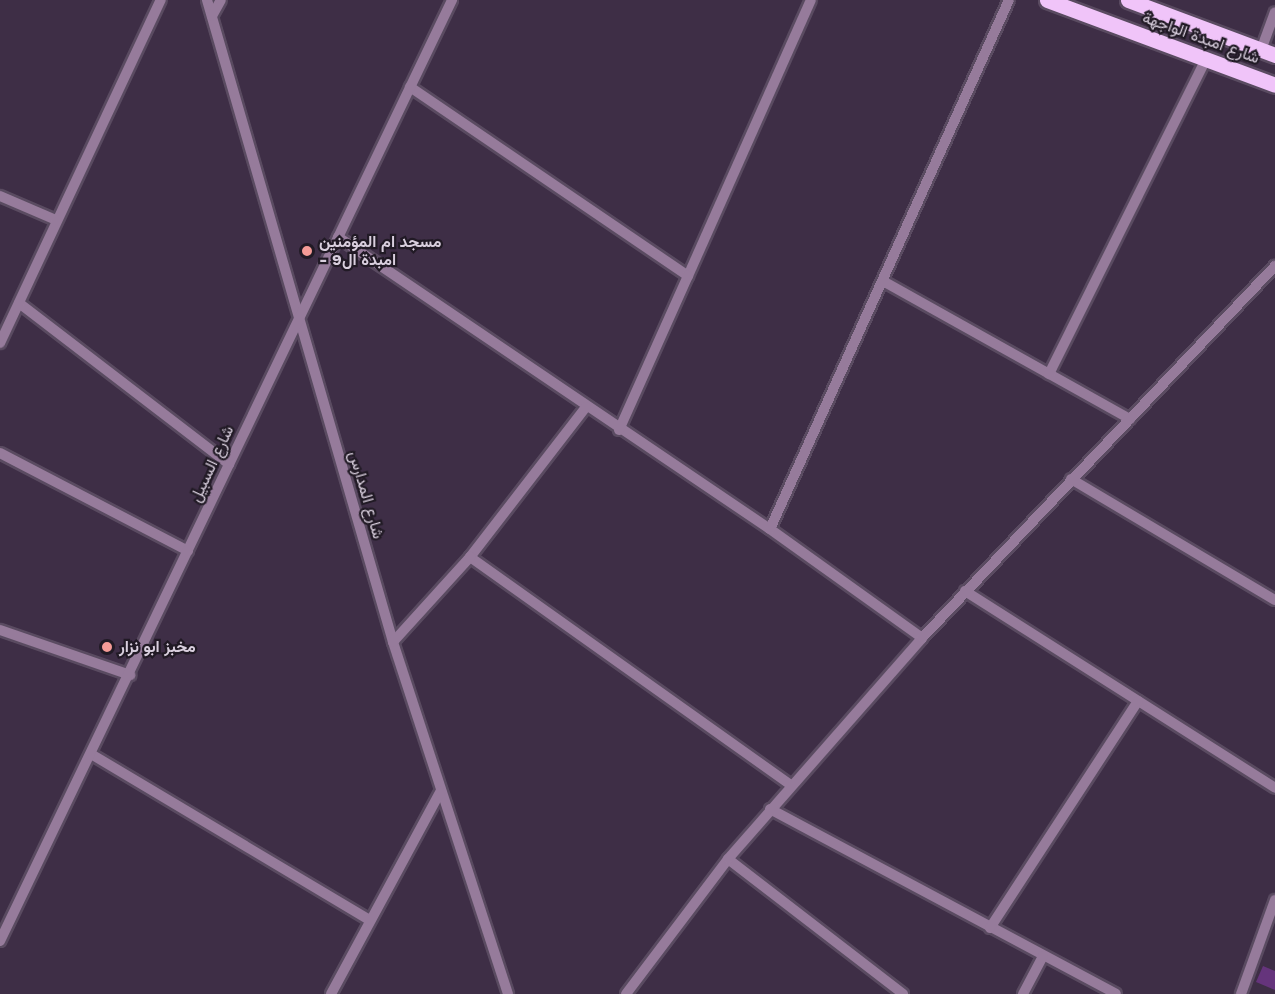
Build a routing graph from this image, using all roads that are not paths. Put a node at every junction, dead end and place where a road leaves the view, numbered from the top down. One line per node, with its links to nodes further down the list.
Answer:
1 (161, 0): 16 (street)
2 (207, 0): 10 (street, شارع المدارس)
3 (221, 0): 10 (street)
4 (452, 0): 14 (street, شارع السبيل)
5 (812, 0): 19 (street)
6 (1009, 0): 20 (street)
7 (1047, 0): 12 (main road, شارع امبدة الواجهة)
8 (1128, 0): 11 (main road, شارع امبدة الواجهة)
9 (1275, 12): 11 (street)
10 (212, 16): 22 (street, شارع المدارس)
11 (1268, 53)
12 (1206, 59): 13 (main road, شارع امبدة الواجهة); 24 (street)
13 (1275, 85)
14 (410, 87): 17 (street, شارع السبيل); 19 (street)
15 (0, 195): 16 (street)
16 (56, 220): 21 (street)
17 (338, 237): 22 (street, شارع السبيل); 25 (street)
18 (1275, 266): 26 (street)
19 (687, 276): 27 (street)
20 (883, 281): 24 (street); 31 (street)
21 (19, 303): 23 (street); 29 (street)
22 (298, 314): 29 (street, شارع السبيل); 38 (street, شارع المدارس)
23 (0, 343)
24 (1049, 374): 26 (street)
25 (586, 407): 27 (street); 33 (street)
26 (1130, 419): 30 (street)
27 (619, 430): 31 (street)
28 (0, 453): 32 (street)
29 (229, 464): 32 (street, شارع السبيل)
30 (1071, 479): 34 (street); 35 (street)
31 (770, 529): 37 (street)
32 (188, 551): 39 (street, شارع السبيل)
33 (470, 557): 38 (street); 42 (street)
34 (965, 591): 37 (street); 40 (street)
35 (1275, 600)
36 (0, 630): 39 (street)
37 (922, 638): 42 (street)
38 (393, 642): 44 (street, شارع المدارس)
39 (130, 675): 41 (street, شارع السبيل)
40 (1138, 701): 43 (street); 49 (street)
41 (92, 754): 48 (street); 50 (street, شارع السبيل)
42 (791, 785): 45 (street)
43 (1275, 788)
44 (440, 792): 48 (street); 53 (street, شارع المدارس)
45 (770, 809): 46 (street); 49 (street)
46 (728, 859): 54 (street); 55 (street)
47 (1275, 900): 58 (street)
48 (369, 920): 52 (street)
49 (990, 928): 51 (street)
50 (0, 941)
51 (1043, 956): 56 (street); 57 (street)
52 (331, 994)
53 (508, 994)
54 (626, 994)
55 (903, 994)
56 (1023, 994)
57 (1116, 994)
58 (1241, 994)

